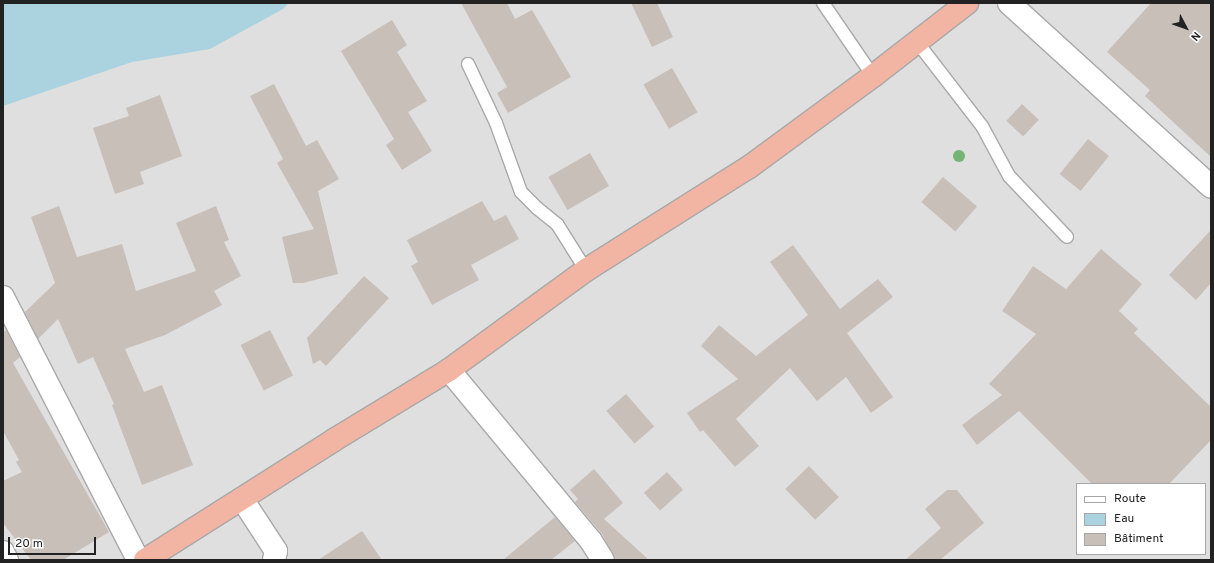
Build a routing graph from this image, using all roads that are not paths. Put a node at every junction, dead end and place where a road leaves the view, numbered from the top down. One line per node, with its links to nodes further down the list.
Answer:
1 (824, 3): 6 (lane)
2 (967, 3): 4 (highway)
3 (1009, 3): 7 (street)
4 (917, 42): 6 (highway); 8 (lane)
5 (468, 64): 9 (lane)
6 (873, 76): 9 (highway)
7 (1211, 187)
8 (1067, 237)
9 (586, 270): 11 (highway)
10 (3, 297): 15 (street)
11 (449, 370): 12 (highway); 18 (street)
12 (242, 499): 16 (highway); 17 (street)
13 (3, 552): 14 (street)
14 (7, 560)
15 (138, 560)
16 (145, 560)
17 (274, 560)
18 (603, 560)

